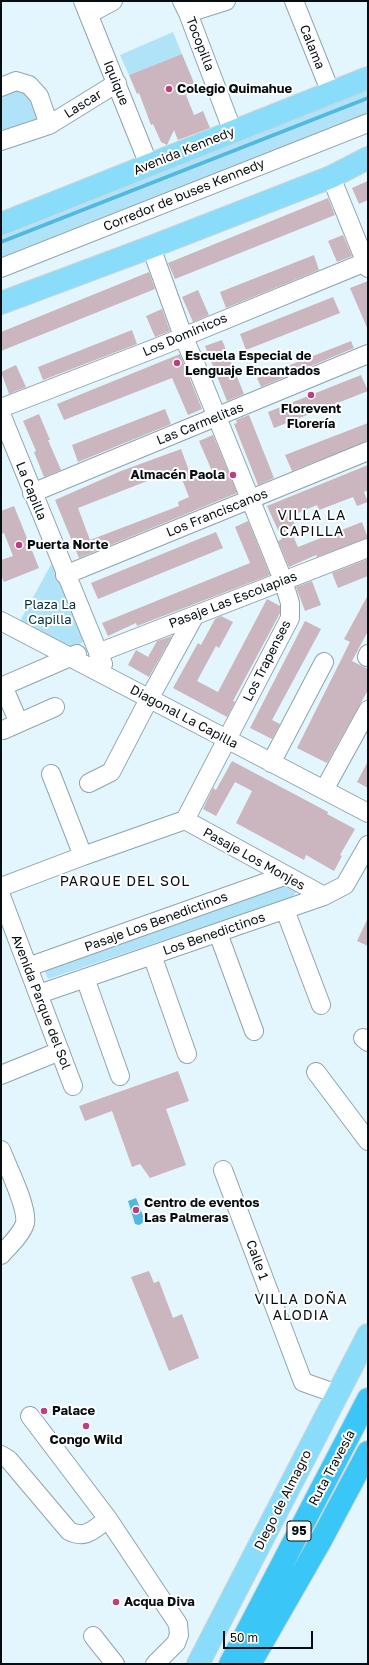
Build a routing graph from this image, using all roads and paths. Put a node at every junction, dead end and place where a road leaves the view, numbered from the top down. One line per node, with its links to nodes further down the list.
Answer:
1 (113, 1): 5 (street)
2 (226, 1): 4 (street)
3 (294, 1): 9 (street, Calama)
4 (185, 7): 12 (street, Tocopilla)
5 (86, 8): 7 (street, Iquique)
6 (368, 78): 9 (main road, Avenida Kennedy)
7 (116, 83): 11 (street, Lascar); 15 (street, Iquique)
8 (1, 87): 11 (street, Lascar)
9 (331, 93): 12 (main road, Avenida Kennedy)
10 (368, 122): 20 (street, Corredor de buses Kennedy)
11 (49, 125): 13 (street, Lascar)
12 (232, 132): 15 (main road, Avenida Kennedy)
13 (1, 141)
14 (368, 158): 16 (main road)
15 (149, 165): 17 (main road, Avenida Kennedy)
16 (331, 177): 18 (main road); 19 (street)
17 (1, 224)
18 (151, 247): 21 (main road); 22 (street, Los Trapenses)
19 (367, 264): 22 (street, Los Dominicos)
20 (1, 268)
21 (1, 303)
22 (182, 336): 24 (street, Los Dominicos); 26 (street, Los Trapenses)
23 (368, 354): 26 (street, Las Carmelitas)
24 (1, 408)
25 (1, 414): 28 (street, La Capilla)
26 (218, 417): 28 (street, Las Carmelitas); 29 (street, Los Trapenses)
27 (368, 451): 29 (street, Los Franciscanos)
28 (32, 492): 31 (street, La Capilla)
29 (250, 499): 31 (street, Los Franciscanos); 32 (street, Los Trapenses)
30 (368, 548): 32 (street, Pasaje Las Escolapias)
31 (65, 575): 35 (street, La Capilla)
32 (283, 580): 33 (street, Pasaje Las Escolapias); 45 (street, Los Trapenses)
33 (195, 615): 35 (street, Pasaje Las Escolapias); 40 (street)
34 (1, 622): 36 (street, Diagonal La Capilla)
35 (96, 649): 36 (street, Pasaje Las Escolapias); 38 (street, La Capilla)
36 (69, 657): 38 (street, Diagonal La Capilla); 39 (street, Pasaje Las Escolapias)
37 (324, 662): 46 (street)
38 (108, 678): 40 (street, Diagonal La Capilla)
39 (2, 686): 43 (street)
40 (149, 699): 45 (street, Diagonal La Capilla); 48 (street)
41 (55, 707): 43 (street)
42 (368, 710): 49 (street)
43 (19, 723): 44 (street)
44 (3, 730)
45 (227, 740): 46 (street, Diagonal La Capilla); 51 (street, Los Trapenses)
46 (271, 763): 49 (street, Diagonal La Capilla)
47 (51, 774): 53 (street)
48 (89, 784)
49 (324, 790): 50 (street, Diagonal La Capilla)
50 (368, 814)
51 (185, 820): 53 (street); 54 (street, Pasaje Los Monjes)
52 (368, 845): 56 (street, Los Benedictinos)
53 (83, 856): 55 (street)
54 (284, 876): 56 (street, Pasaje Los Monjes); 61 (street, Pasaje Los Benedictinos)
55 (1, 887)
56 (324, 896): 58 (street, Los Benedictinos)
57 (3, 905): 61 (street, Avenida Parque del Sol)
58 (285, 910): 59 (street, Los Benedictinos); 64 (street)
59 (218, 933): 60 (street, Los Benedictinos); 65 (street)
60 (152, 955): 62 (street, Los Benedictinos); 67 (street)
61 (28, 967): 63 (street, Avenida Parque del Sol)
62 (85, 978): 63 (street, Los Benedictinos); 70 (street)
63 (38, 994): 66 (street, Avenida Parque del Sol)
64 (321, 1005)
65 (254, 1031)
66 (60, 1051): 69 (street); 71 (street, Avenida Parque del Sol)
67 (187, 1054)
68 (316, 1072): 72 (street)
69 (1, 1075)
70 (120, 1076)
71 (73, 1086)
72 (368, 1141)
73 (1, 1150): 75 (street)
74 (223, 1170): 77 (street, Calle 1)
75 (1, 1255)
76 (368, 1335): 77 (main road, Diego de Almagro)
77 (337, 1394): 86 (main road, Diego de Almagro)
78 (368, 1399): 87 (highway, Ruta Travesía / 95)
79 (30, 1416): 82 (street)
80 (368, 1452): 88 (highway, Ruta Travesía / 95)
81 (1, 1455): 82 (street)
82 (108, 1518): 84 (street)
83 (93, 1636): 85 (street)
84 (157, 1663)
85 (115, 1664)
86 (198, 1664)
87 (230, 1664)
88 (250, 1664)

